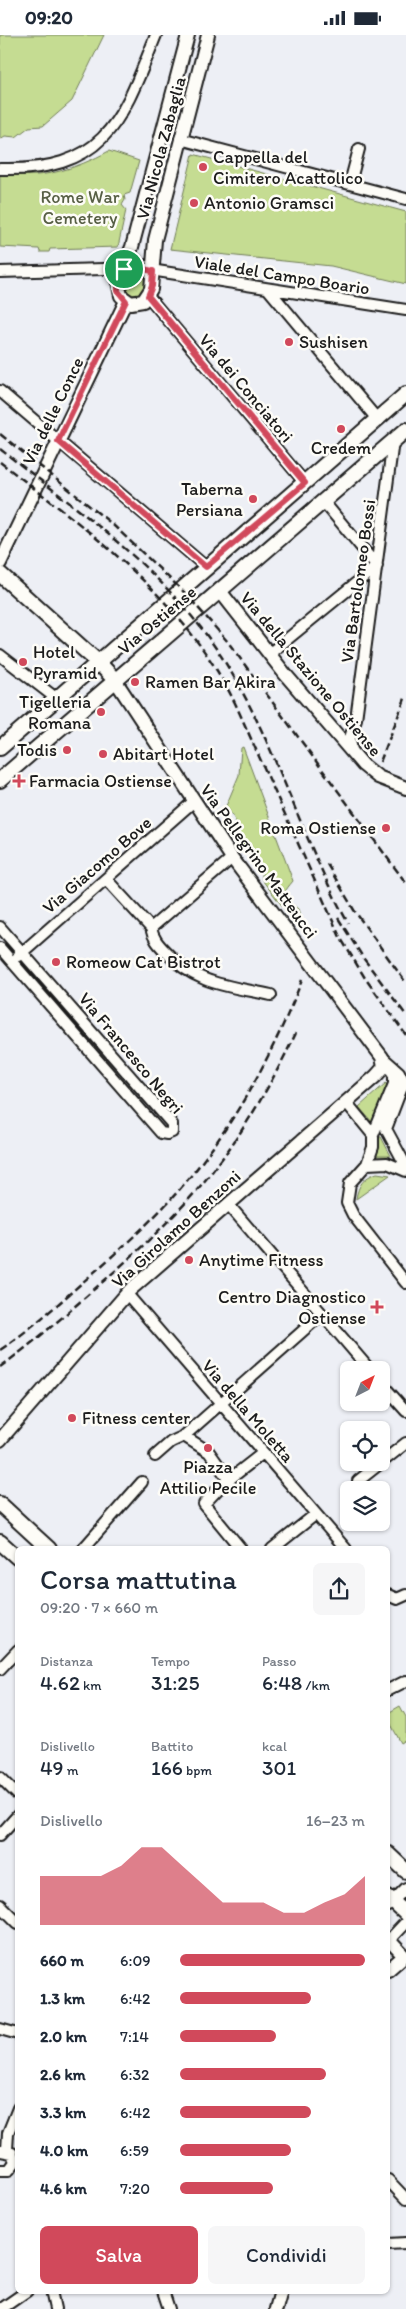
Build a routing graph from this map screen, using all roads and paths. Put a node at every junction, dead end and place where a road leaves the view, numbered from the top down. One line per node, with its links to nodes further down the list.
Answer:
1 (156, 35): 6 (street)
2 (188, 35): 9 (street, Via Nicola Zabaglia)
3 (208, 35): 4 (street, Via Nicola Zabaglia)
4 (180, 139): 7 (street); 10 (street, Via Nicola Zabaglia)
5 (359, 149): 7 (street)
6 (0, 169)
7 (350, 183): 8 (street)
8 (406, 199)
9 (124, 269): 10 (street); 11 (street); 14 (street)
10 (153, 271): 12 (street, Viale del Campo Boario); 13 (street)
11 (0, 272)
12 (269, 290): 15 (street, Viale del Campo Boario); 18 (street)
13 (148, 296): 14 (street); 22 (street, Via dei Conciatori)
14 (126, 301): 20 (street, Via delle Conce)
15 (406, 310)
16 (0, 391): 20 (street)
17 (406, 394): 18 (main road, Via Ostiense)
18 (377, 419): 22 (main road, Via Ostiense)
19 (406, 431): 21 (main road, Via Ostiense)
20 (58, 441): 24 (street, Via delle Conce); 26 (street)
21 (393, 441): 23 (main road, Via Ostiense); 25 (street, Via Bartolomeo Bossi)
22 (305, 483): 26 (main road, Via Ostiense)
23 (323, 501): 25 (street); 28 (main road, Via Ostiense)
24 (0, 563)
25 (377, 566): 29 (street); 34 (street, Via Bartolomeo Bossi)
26 (206, 567): 31 (main road, Via Ostiense)
27 (0, 574): 31 (main road)
28 (220, 591): 29 (street, Via della Stazione Ostiense); 31 (main road, Via Ostiense)
29 (269, 654): 34 (street, Via della Stazione Ostiense)
30 (0, 655): 32 (street)
31 (107, 671): 32 (main road, Via Ostiense); 35 (main road, Via Ostiense); 37 (street, Via Pellegrino Matteucci)
32 (58, 699): 33 (main road, Via Ostiense)
33 (0, 748)
34 (352, 753): 36 (street, Via della Stazione Ostiense)
35 (0, 780)
36 (406, 788)
37 (193, 801): 38 (street, Via Pellegrino Matteucci); 39 (street, Via Giacomo Bove)
38 (232, 858): 41 (street); 46 (street, Via Pellegrino Matteucci)
39 (106, 879): 41 (street); 43 (street, Via Giacomo Bove)
40 (0, 927): 43 (street, Via Francesco Negri)
41 (151, 928): 45 (street)
42 (0, 948): 44 (street, Via Francesco Negri)
43 (23, 952): 44 (street); 44 (street, Via Francesco Negri)
44 (12, 961)
45 (271, 995)
46 (382, 1057): 47 (street, Via Girolamo Benzoni); 48 (street); 50 (street)
47 (346, 1102): 48 (street); 52 (street, Via Girolamo Benzoni)
48 (374, 1135): 49 (street)
49 (367, 1164): 51 (street); 53 (street)
50 (406, 1166)
51 (406, 1171)
52 (228, 1204): 54 (street, Via Girolamo Benzoni); 55 (street)
53 (406, 1283)
54 (127, 1294): 58 (street, Via della Moletta); 61 (street, Via Girolamo Benzoni)
55 (322, 1314): 56 (street); 58 (street)
56 (362, 1361)
57 (390, 1393): 59 (street)
58 (220, 1404): 60 (street); 63 (street, Via della Moletta)
59 (406, 1411)
60 (184, 1436): 64 (street); 65 (street)
61 (0, 1440)
62 (406, 1443): 66 (street)
63 (263, 1453): 65 (street); 69 (street, Via della Moletta)
64 (155, 1456)
65 (229, 1480): 73 (street)
66 (358, 1481)
67 (142, 1482): 72 (street)
68 (0, 1504): 71 (main road)
69 (316, 1514): 74 (street); 75 (street, Via della Moletta)
70 (0, 1543): 76 (main road)
71 (46, 1546)
72 (86, 1546)
73 (239, 1546)
74 (276, 1546)
75 (343, 1546)
76 (15, 1556)
77 (406, 1595): 78 (street)
78 (390, 1597)
79 (15, 1652): 80 (street)
80 (0, 1669)
81 (406, 1681): 82 (street)
82 (390, 1689)
83 (0, 1777): 84 (street)
84 (15, 1792)
85 (15, 1818): 86 (street)
86 (0, 1835)
87 (390, 1856): 88 (main road)
88 (406, 1871)
89 (406, 1888): 90 (street)
90 (390, 1901)
91 (390, 1903): 93 (main road)
92 (0, 1905): 94 (street)
93 (406, 1915)
94 (15, 1920)
95 (406, 1922): 96 (street)
96 (390, 1937)
97 (390, 1941): 98 (street)
98 (405, 1957): 99 (street)
99 (390, 1968)
100 (0, 2029): 101 (street)
101 (15, 2033)
102 (15, 2116): 103 (street)
103 (2, 2150): 104 (street)
104 (15, 2161)
105 (15, 2165): 106 (street)
106 (1, 2171)
107 (390, 2182): 108 (street)
108 (406, 2199)
109 (406, 2243): 110 (street)
110 (390, 2244)
111 (23, 2294): 115 (street)
112 (52, 2294): 116 (street)
113 (164, 2294): 117 (street)
114 (279, 2294): 118 (street)
115 (1, 2309)
116 (55, 2309)
117 (169, 2309)
118 (276, 2309)

